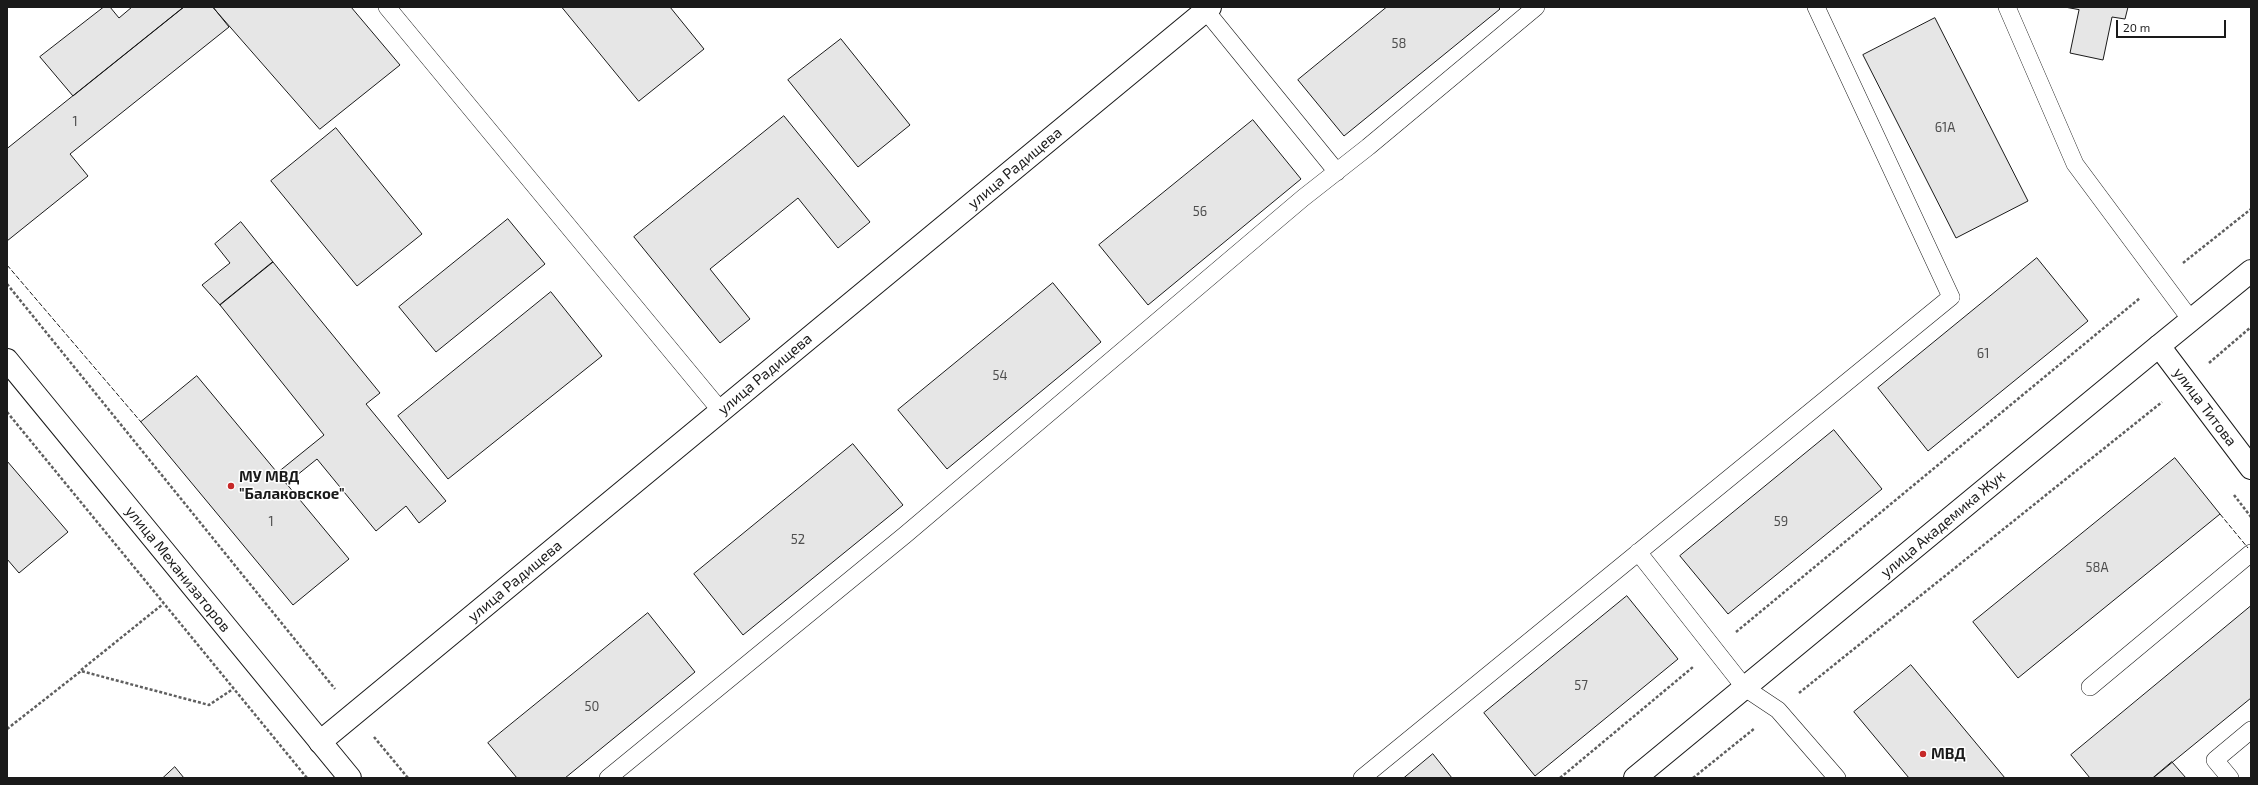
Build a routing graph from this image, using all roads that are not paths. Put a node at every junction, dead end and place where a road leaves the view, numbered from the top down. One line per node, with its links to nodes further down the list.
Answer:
1 (387, 7): 11 (lane)
2 (1536, 7): 6 (lane)
3 (1816, 7): 13 (lane)
4 (2007, 7): 8 (lane)
5 (1208, 9): 6 (lane); 11 (street, улица Радищева)
6 (1337, 172): 20 (lane)
7 (2251, 271): 8 (street, улица Академика Жук)
8 (2191, 320): 9 (street, улица Академика Жук)
9 (2159, 346): 12 (street, улица Титова); 16 (street, улица Академика Жук)
10 (7, 360): 18 (street, улица Механизаторов)
11 (721, 411): 18 (street, улица Радищева)
12 (2251, 468)
13 (1638, 552): 16 (lane); 21 (lane)
14 (2251, 552): 15 (lane)
15 (2090, 687)
16 (1745, 688): 22 (street, улица Академика Жук); 23 (lane)
17 (2251, 730): 24 (lane)
18 (320, 742): 19 (street, улица Механизаторов)
19 (350, 778)
20 (608, 778)
21 (1362, 778)
22 (1635, 778)
23 (1837, 778)
24 (2230, 778)

